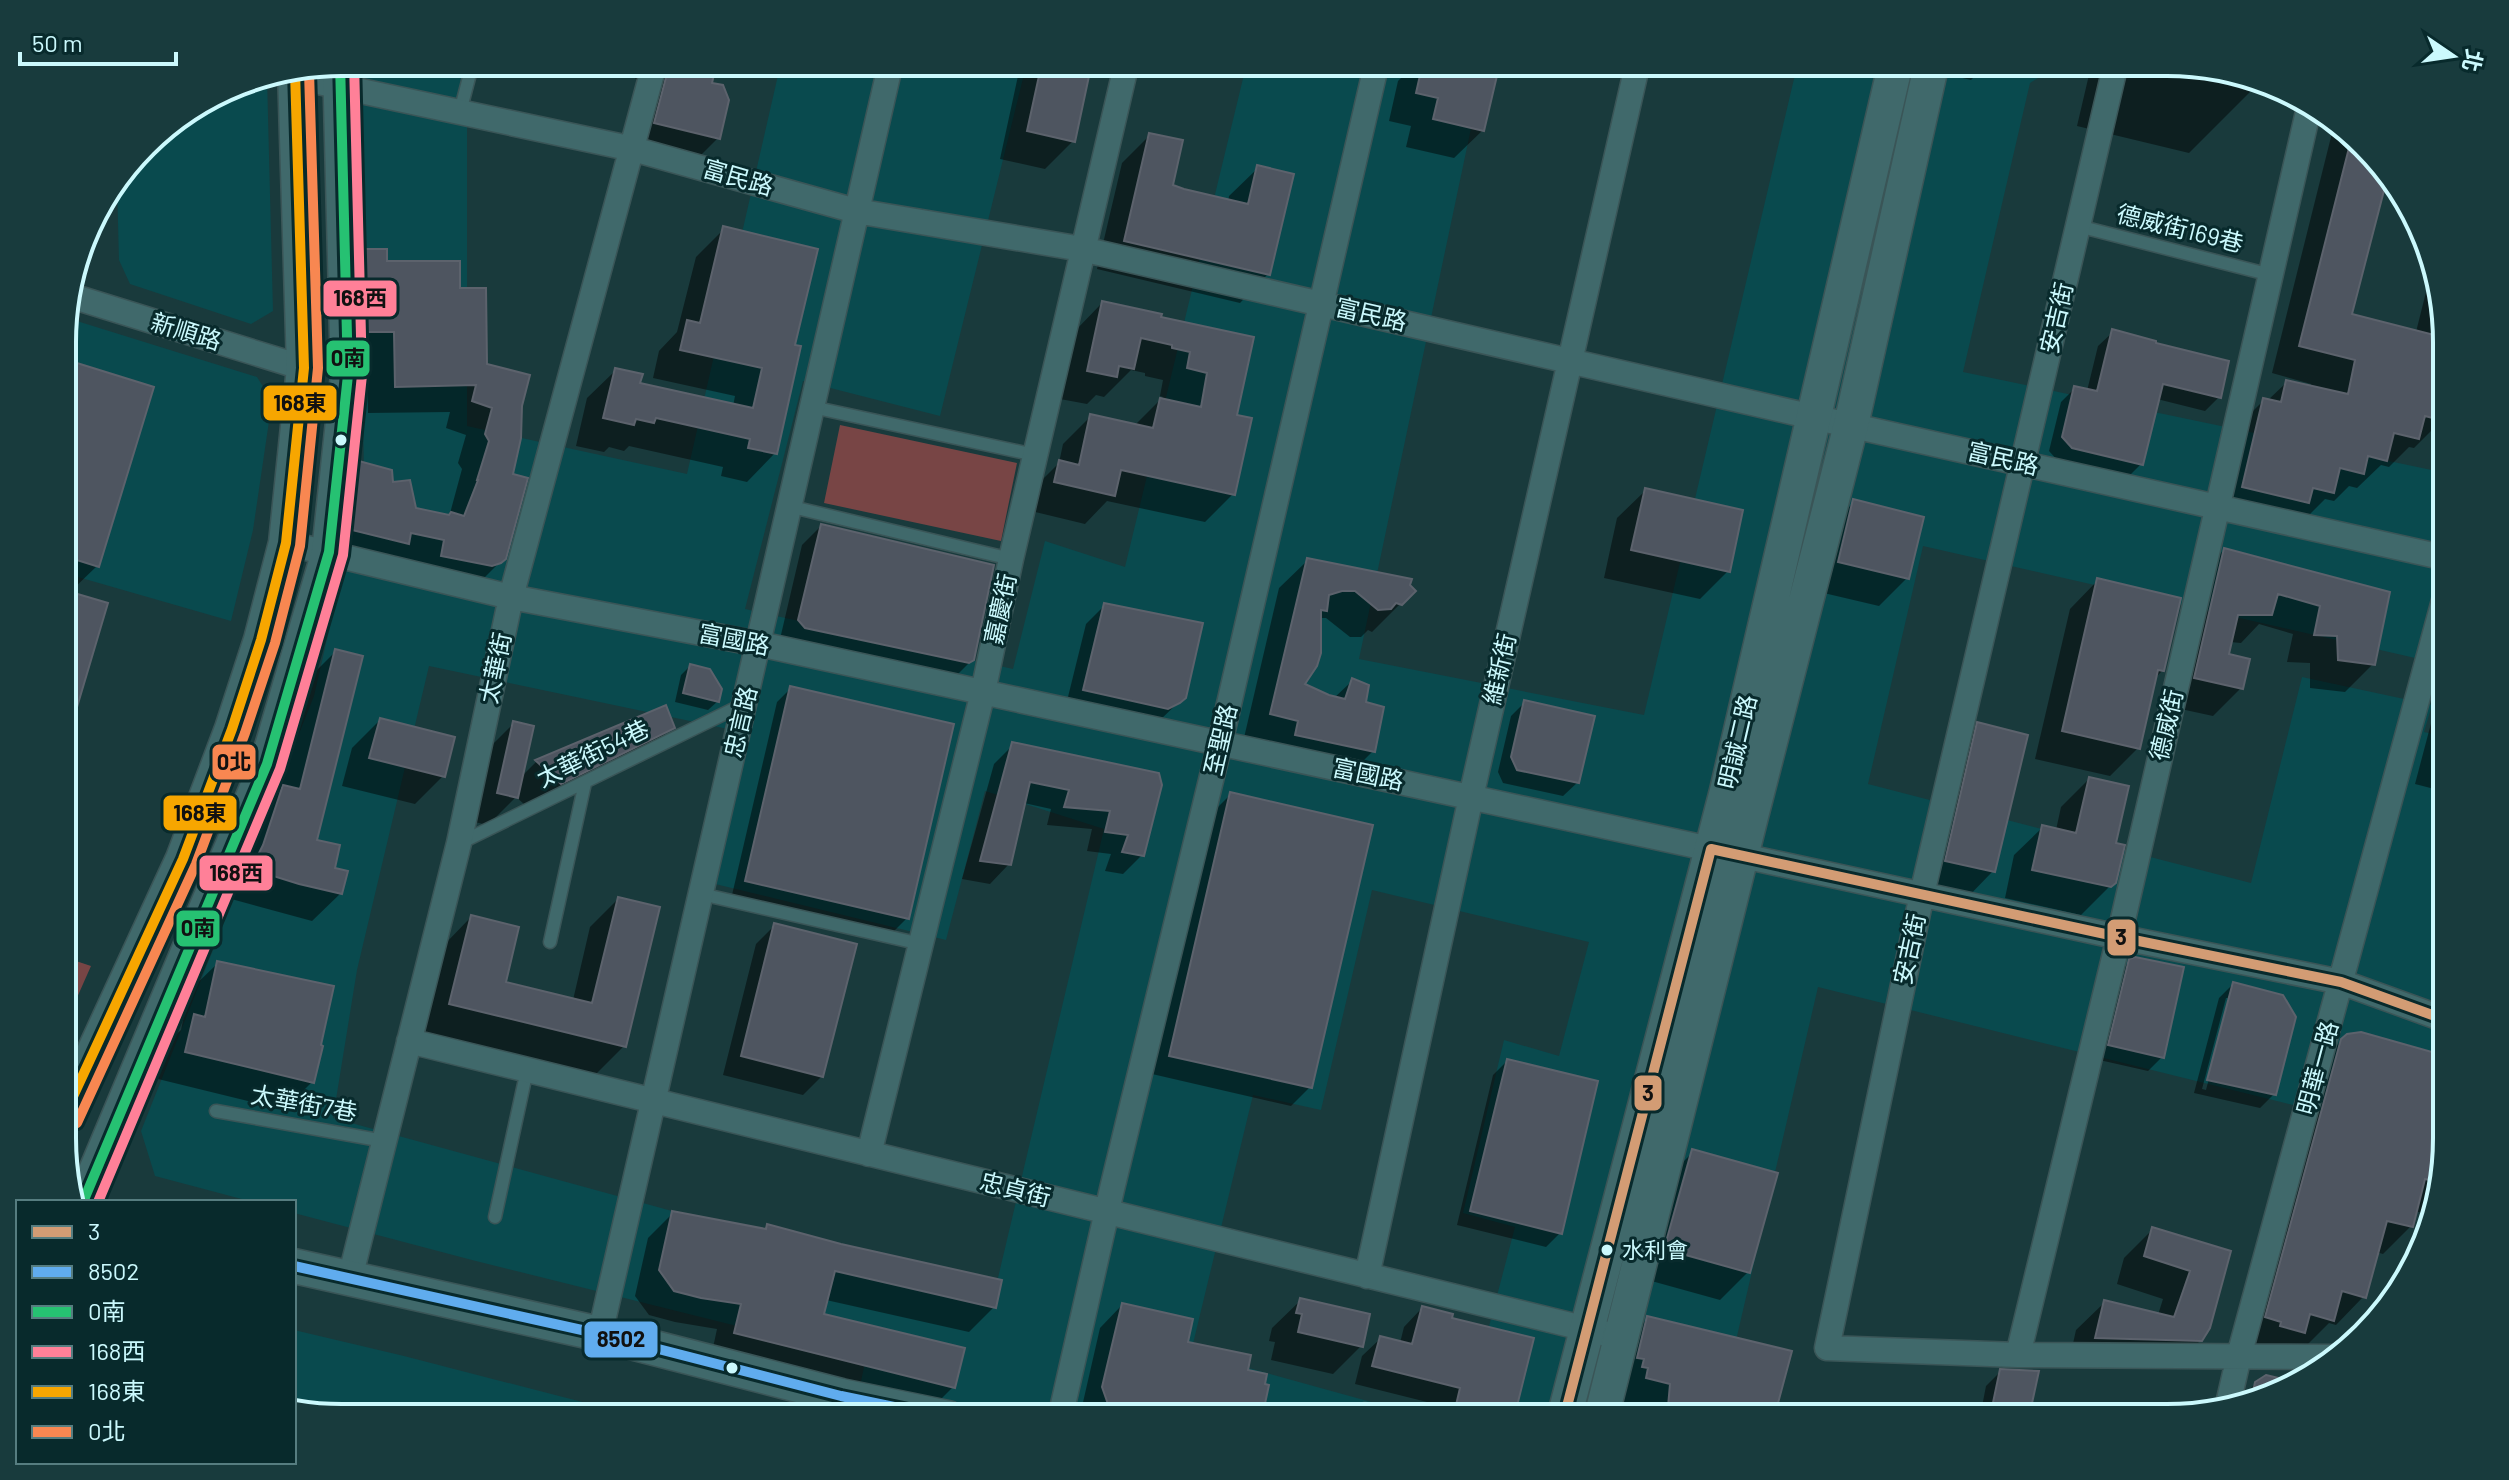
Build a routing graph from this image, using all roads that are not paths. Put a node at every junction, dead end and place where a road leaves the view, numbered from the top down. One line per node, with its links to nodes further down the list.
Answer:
1 (340, 76): 32 (street)
2 (346, 76): 13 (street, 富民路)
3 (469, 76): 13 (lane)
4 (651, 76): 15 (street, 太華街)
5 (888, 76): 16 (street, 忠言路)
6 (1124, 76): 18 (street, 嘉慶街)
7 (1374, 76): 21 (street, 至聖路)
8 (1635, 76): 22 (street, 維新街)
9 (1893, 76): 25 (street, 明誠二路)
10 (1929, 76): 26 (street, 明誠二路)
11 (2113, 76): 17 (street, 安吉街)
12 (295, 80): 23 (street)
13 (460, 112): 15 (street, 富民路)
14 (2301, 113): 19 (street, 德威街)
15 (633, 149): 16 (street, 富民路); 35 (street, 太華街)
16 (856, 211): 18 (street, 富民路); 24 (street, 忠言路)
17 (2078, 226): 19 (lane, 德威街169巷); 28 (street, 安吉街)
18 (1082, 249): 21 (street, 富民路); 27 (street, 嘉慶街)
19 (2271, 275): 30 (street, 德威街)
20 (80, 299): 23 (street, 新順路)
21 (1323, 304): 22 (street, 富民路); 40 (street, 至聖路)
22 (1569, 360): 25 (street, 富民路); 42 (street, 維新街)
23 (304, 368): 31 (street)
24 (812, 407): 27 (lane); 29 (street, 忠言路)
25 (1813, 417): 26 (street, 富民路); 44 (street, 明誠二路)
26 (1851, 425): 28 (street, 富民路); 44 (street, 明誠二路)
27 (1035, 455): 34 (street, 嘉慶街)
28 (2022, 464): 30 (street, 富民路); 46 (street, 安吉街)
29 (788, 506): 34 (lane); 36 (street, 忠言路)
30 (2216, 508): 33 (street, 富民路); 47 (street, 德威街)
31 (286, 543): 32 (street, 富國路); 54 (street)
32 (329, 552): 35 (street, 富國路); 59 (street)
33 (2432, 555)
34 (1011, 559): 38 (street, 嘉慶街)
35 (511, 597): 36 (street, 富國路); 43 (street, 太華街)
36 (759, 644): 38 (street, 富國路); 39 (street, 忠言路)
37 (2432, 645): 50 (street, 明華一路)
38 (983, 692): 40 (street, 富國路); 49 (street, 嘉慶街)
39 (745, 703): 41 (lane, 太華街54巷); 45 (street, 忠言路)
40 (1220, 743): 42 (street, 富國路); 60 (street, 至聖路)
41 (585, 783): 43 (lane, 太華街54巷); 48 (lane)
42 (1471, 797): 44 (street, 富國路); 63 (street, 維新街)
43 (459, 843): 52 (street, 太華街)
44 (1726, 852): 46 (street, 富國路); 65 (street, 明誠二路); 67 (street, 明誠二路)
45 (701, 894): 49 (lane); 55 (street, 忠言路)
46 (1922, 894): 47 (street, 富國路); 68 (street, 安吉街)
47 (2119, 937): 50 (street, 富國路); 68 (street, 德威街)
48 (550, 942)
49 (921, 944): 58 (street, 嘉慶街)
50 (2341, 982): 51 (street, 富國路); 69 (street, 明華一路)
51 (2432, 1015)
52 (409, 1041): 53 (street, 忠貞街); 57 (street, 太華街)
53 (527, 1070): 55 (street, 忠貞街); 61 (lane)
54 (76, 1091)
55 (653, 1101): 58 (street, 忠貞街); 66 (street, 忠言路)
56 (216, 1111): 57 (lane, 太華街7巷)
57 (384, 1141): 64 (street, 太華街)
58 (869, 1154): 60 (street, 忠貞街)
59 (84, 1200)
60 (1107, 1212): 63 (street, 忠貞街); 75 (street, 至聖路)
61 (495, 1217)
62 (296, 1266): 64 (street)
63 (1367, 1276): 65 (street, 忠貞街)
64 (350, 1278): 66 (street)
65 (1586, 1328): 67 (street, 忠貞街); 72 (street, 明誠二路)
66 (600, 1334): 74 (street)
67 (1621, 1337): 73 (street, 明誠二路)
68 (2018, 1355): 69 (street, 安吉街)
69 (2239, 1356): 70 (street, 安吉街); 71 (street, 明華一路)
70 (2317, 1357)
71 (2230, 1396)
72 (1568, 1403)
73 (1605, 1403)
74 (852, 1404)
75 (1063, 1404)

